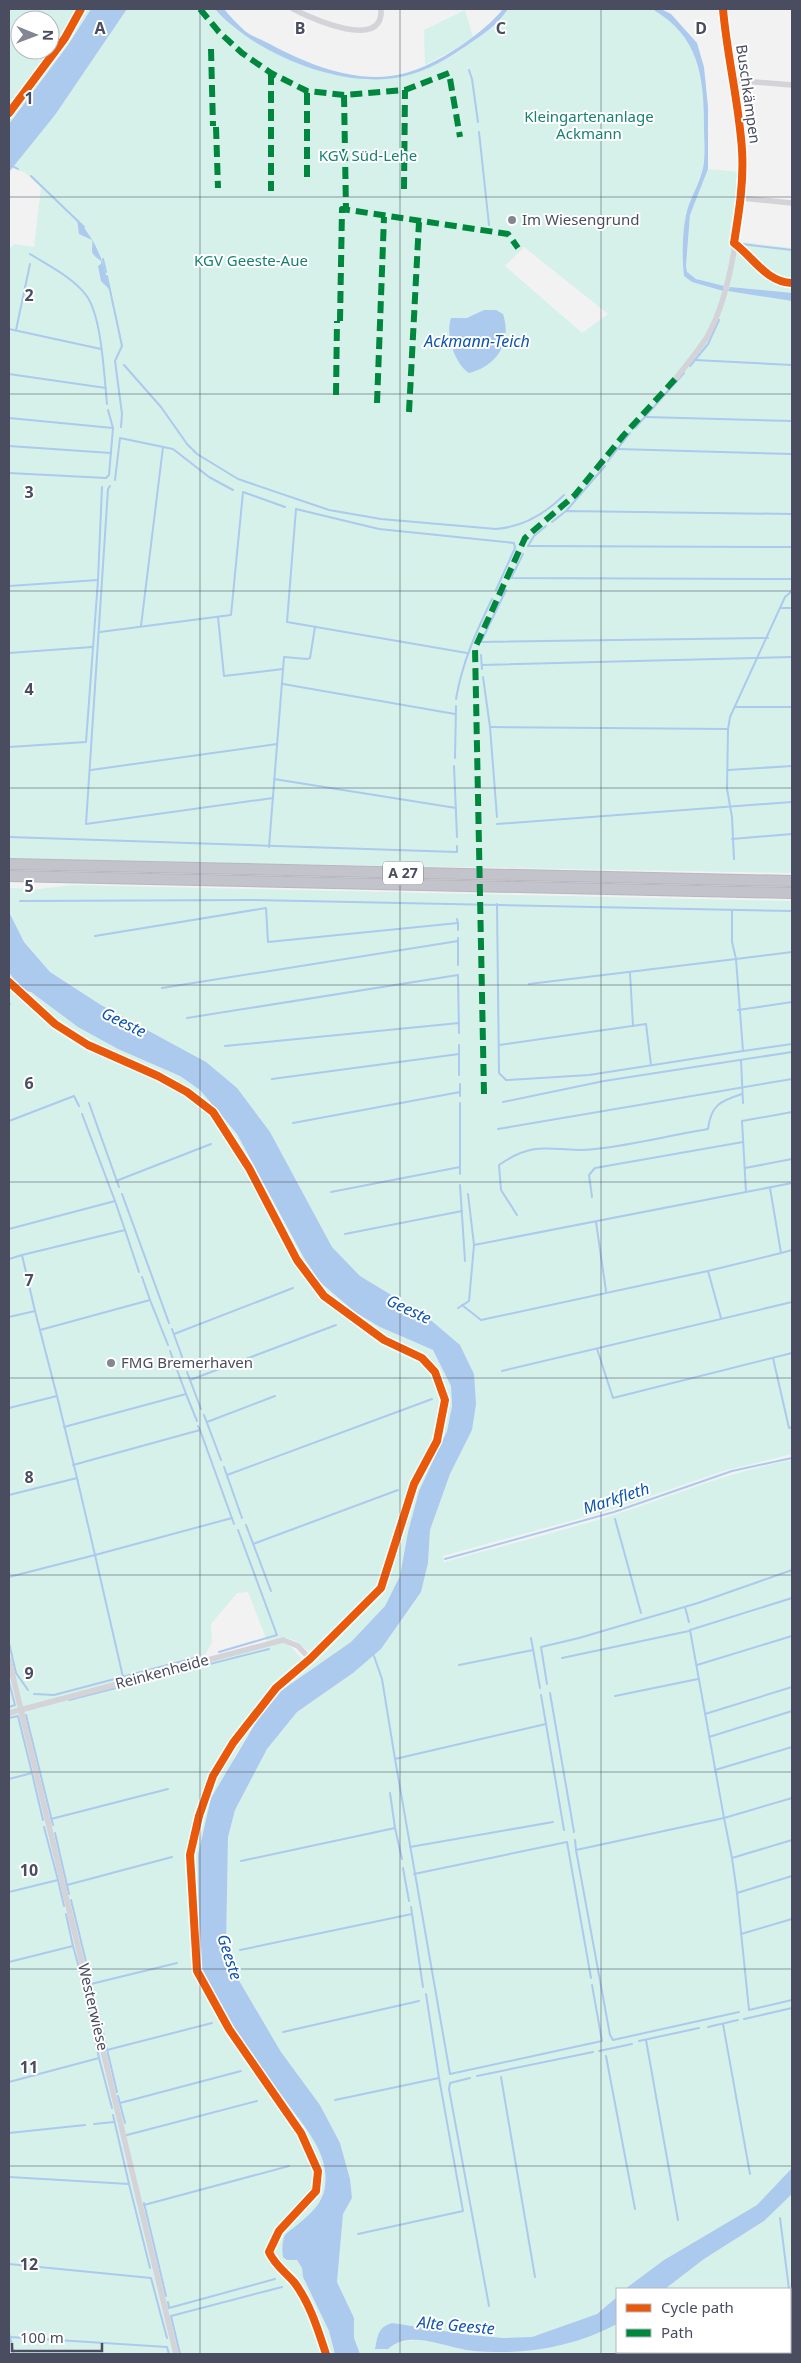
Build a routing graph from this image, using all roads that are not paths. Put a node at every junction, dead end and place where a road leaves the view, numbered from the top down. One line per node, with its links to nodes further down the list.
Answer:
1 (293, 9): 2 (street)
2 (381, 9)
3 (723, 9): 4 (street, Buschkämpen)
4 (732, 80): 5 (street); 6 (street, Buschkämpen)
5 (792, 84)
6 (741, 198): 7 (street); 8 (street, Buschkämpen)
7 (792, 203)
8 (678, 377)
9 (11, 864): 11 (highway, A 27)
10 (12, 876): 12 (highway, A 27)
11 (792, 881)
12 (792, 893)
13 (310, 1659): 15 (street, Reinkenheide)
14 (9, 1660): 15 (street, Westerwiese)
15 (22, 1710): 16 (street, Reinkenheide); 17 (street, Westerwiese)
16 (9, 1713)
17 (176, 2354)

